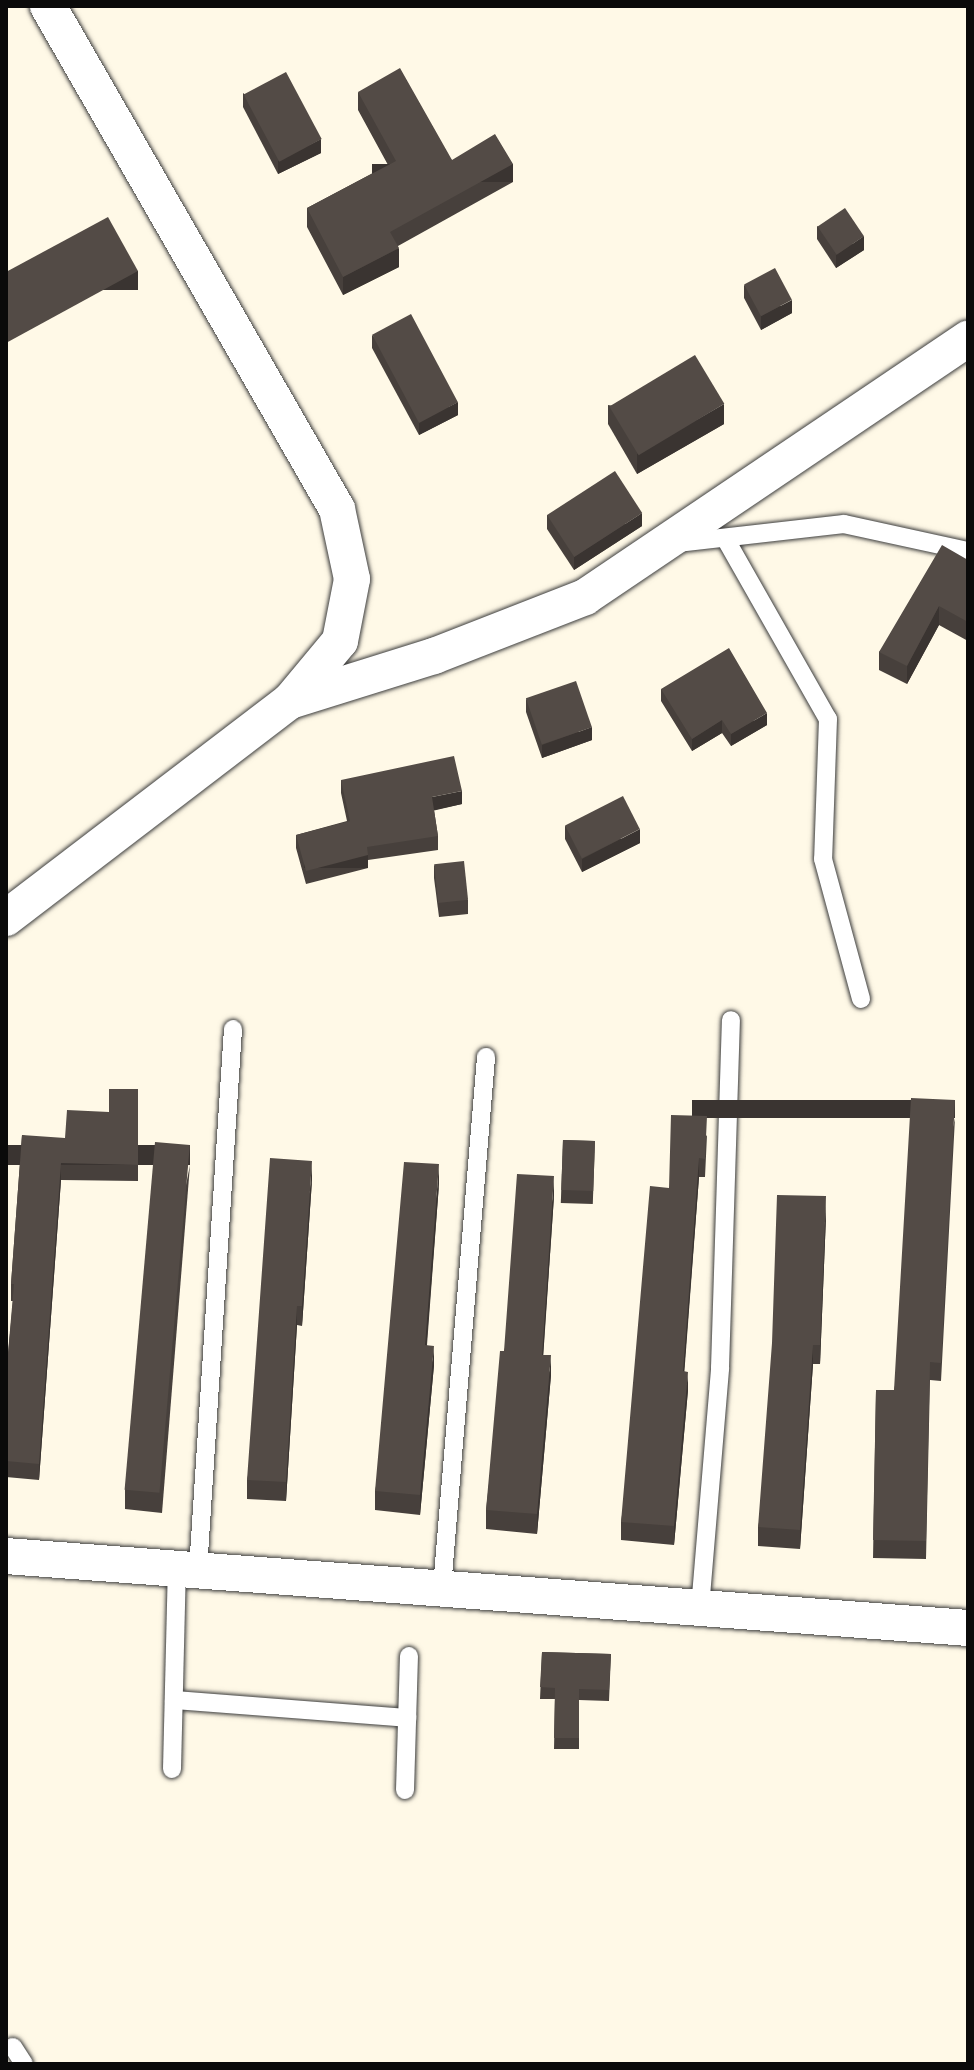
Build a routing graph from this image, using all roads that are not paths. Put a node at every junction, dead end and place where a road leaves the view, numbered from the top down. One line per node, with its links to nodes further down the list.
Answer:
1 (48, 6): 6 (street)
2 (968, 339): 4 (street)
3 (725, 538): 4 (lane); 5 (lane); 8 (lane)
4 (662, 545): 6 (street)
5 (968, 551)
6 (290, 701): 7 (street)
7 (6, 918)
8 (861, 999)
9 (731, 1020): 15 (lane)
10 (233, 1029): 13 (lane)
11 (486, 1057): 14 (lane)
12 (6, 1556): 13 (street)
13 (188, 1569): 14 (street); 18 (lane)
14 (442, 1588): 15 (street)
15 (700, 1608): 16 (street)
16 (968, 1628)
17 (409, 1656): 19 (lane)
18 (174, 1700): 19 (lane); 20 (lane)
19 (407, 1718): 21 (lane)
20 (172, 1769)
21 (405, 1790)
22 (13, 2047): 23 (lane)
23 (24, 2064)

